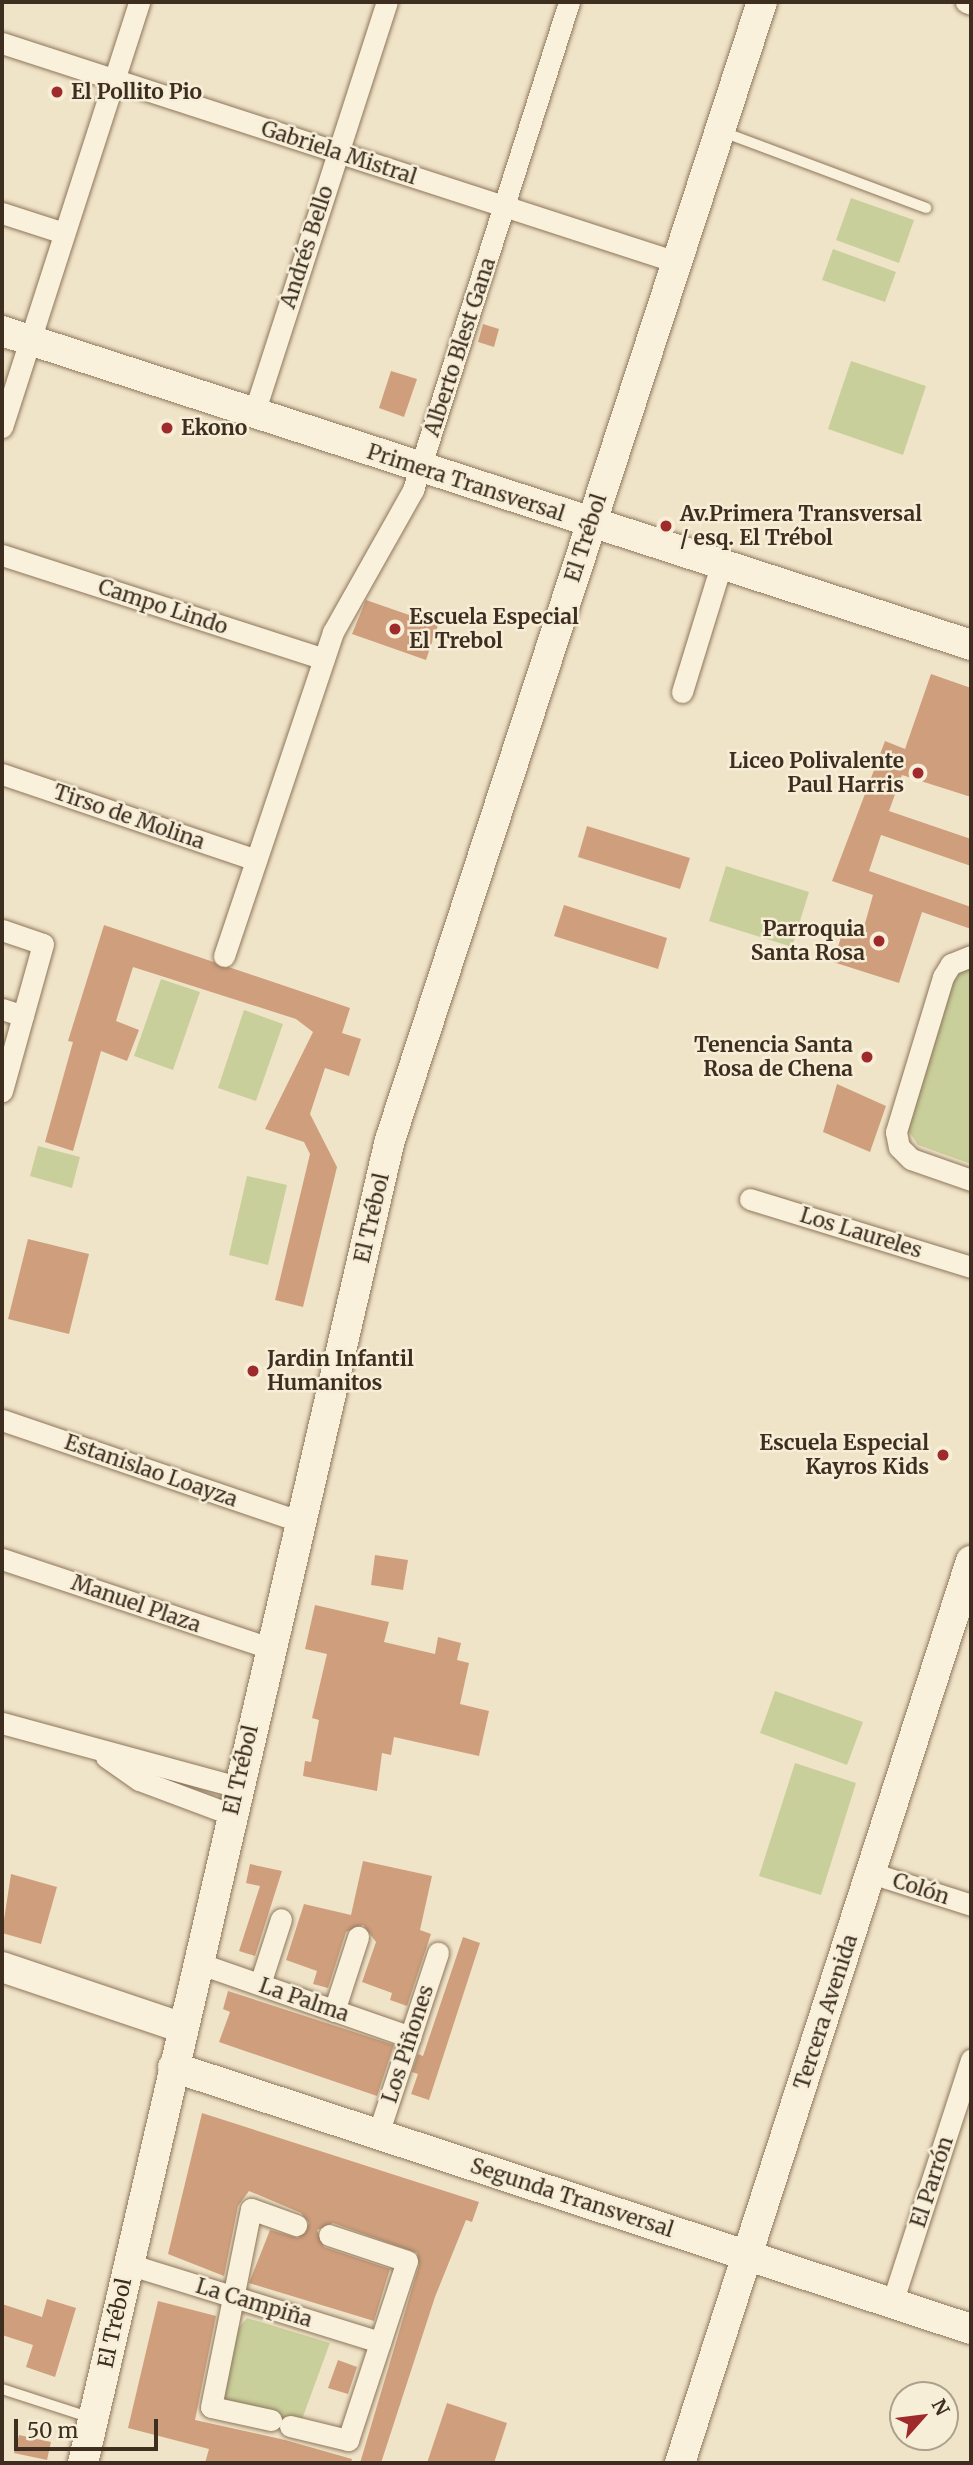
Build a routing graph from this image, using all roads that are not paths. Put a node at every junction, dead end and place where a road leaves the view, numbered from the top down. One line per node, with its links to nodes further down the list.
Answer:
1 (139, 2): 8 (street)
2 (387, 2): 10 (street, Andrés Bello)
3 (569, 2): 11 (street, Alberto Blest Gana)
4 (762, 2): 9 (main road, El Trébol)
5 (965, 2): 6 (street)
6 (971, 4)
7 (2, 43): 8 (street, Gabriela Mistral)
8 (114, 80): 10 (street, Gabriela Mistral); 14 (street)
9 (719, 131): 12 (lane); 15 (main road, El Trébol)
10 (338, 153): 11 (street, Gabriela Mistral); 18 (street, Andrés Bello)
11 (504, 206): 15 (street, Gabriela Mistral); 20 (street, Alberto Blest Gana)
12 (926, 208)
13 (2, 213): 14 (street)
14 (64, 233): 17 (street)
15 (676, 262): 21 (main road, El Trébol)
16 (2, 331): 17 (main road, Primera Transversal)
17 (30, 340): 18 (main road, Primera Transversal); 19 (street)
18 (254, 413): 20 (main road, Primera Transversal)
19 (2, 427)
20 (421, 468): 21 (main road, Primera Transversal); 25 (street, Alberto Blest Gana)
21 (591, 523): 23 (main road, Primera Transversal); 39 (main road, El Trébol)
22 (2, 555): 25 (street, Campo Lindo)
23 (721, 565): 24 (main road, Primera Transversal); 26 (street)
24 (971, 645)
25 (324, 659): 28 (street, Alberto Blest Gana)
26 (682, 692)
27 (2, 774): 28 (street, Tirso de Molina)
28 (256, 860): 30 (street, Alberto Blest Gana)
29 (2, 930): 33 (street)
30 (224, 956)
31 (964, 958): 35 (street)
32 (2, 1009): 33 (street)
33 (23, 1016): 34 (street)
34 (2, 1091)
35 (971, 1180)
36 (750, 1199): 37 (street, Los Laureles)
37 (971, 1267)
38 (2, 1420): 39 (street, Estanislao Loayza)
39 (301, 1522): 42 (main road, El Trébol)
40 (2, 1559): 42 (street, Manuel Plaza)
41 (971, 1561): 45 (main road, Tercera Avenida)
42 (270, 1648): 44 (main road, El Trébol)
43 (2, 1723): 44 (street)
44 (234, 1801): 50 (main road, El Trébol)
45 (871, 1873): 46 (street, Colón); 61 (main road, Tercera Avenida)
46 (971, 1905)
47 (281, 1919): 52 (street)
48 (358, 1937): 53 (street)
49 (438, 1953): 55 (street, Los Piñones)
50 (198, 1963): 52 (street, La Palma); 54 (main road, El Trébol)
51 (2, 1967): 54 (main road)
52 (260, 1984): 53 (street, La Palma)
53 (334, 2011): 55 (street, La Palma)
54 (183, 2028): 57 (main road, El Trébol)
55 (410, 2037): 58 (street, Los Piñones)
56 (971, 2060): 64 (street, El Parrón)
57 (173, 2067): 58 (main road, Segunda Transversal); 62 (main road, El Trébol)
58 (378, 2134): 61 (main road, Segunda Transversal)
59 (296, 2225): 63 (street)
60 (329, 2235): 66 (street)
61 (747, 2256): 64 (main road, Segunda Transversal); 70 (main road, Tercera Avenida)
62 (128, 2264): 63 (street, La Campiña); 68 (main road, El Trébol)
63 (233, 2296): 66 (street, La Campiña); 66 (street)
64 (892, 2304): 65 (main road, Segunda Transversal)
65 (971, 2329)
66 (380, 2342)
67 (2, 2389): 68 (lane)
68 (94, 2419): 69 (main road, El Trébol)
69 (83, 2463)
70 (680, 2463)

